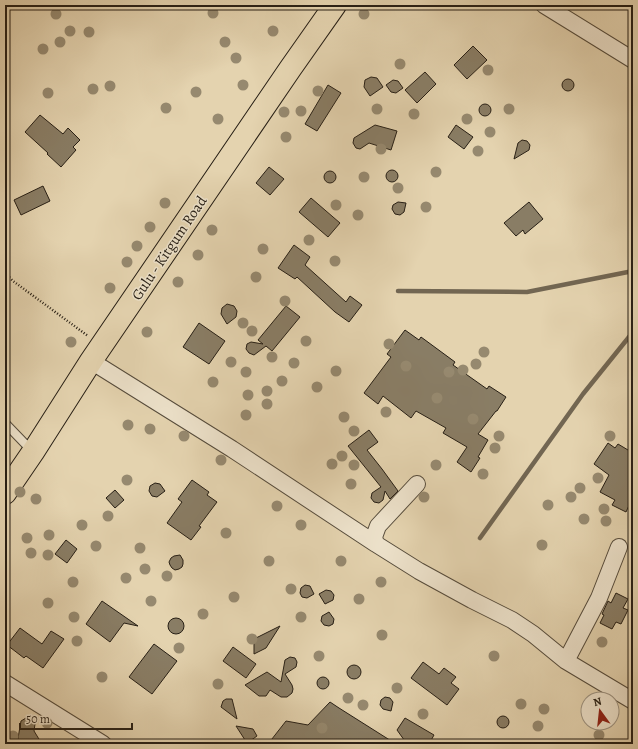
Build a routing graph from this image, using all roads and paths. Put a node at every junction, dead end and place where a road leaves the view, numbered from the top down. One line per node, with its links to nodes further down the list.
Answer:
1 (336, 5): 5 (main road, Gulu - Kitgum Road)
2 (544, 5): 3 (street)
3 (633, 60)
4 (5, 273): 5 (path)
5 (96, 354): 7 (main road, Gulu - Kitgum Road); 10 (street)
6 (5, 423): 7 (lane)
7 (33, 452): 9 (main road, Gulu - Kitgum Road)
8 (417, 484): 10 (street)
9 (5, 493)
10 (376, 544): 12 (street)
11 (619, 547): 12 (street)
12 (566, 661): 14 (street)
13 (5, 683): 15 (street)
14 (633, 701)
15 (103, 744)

